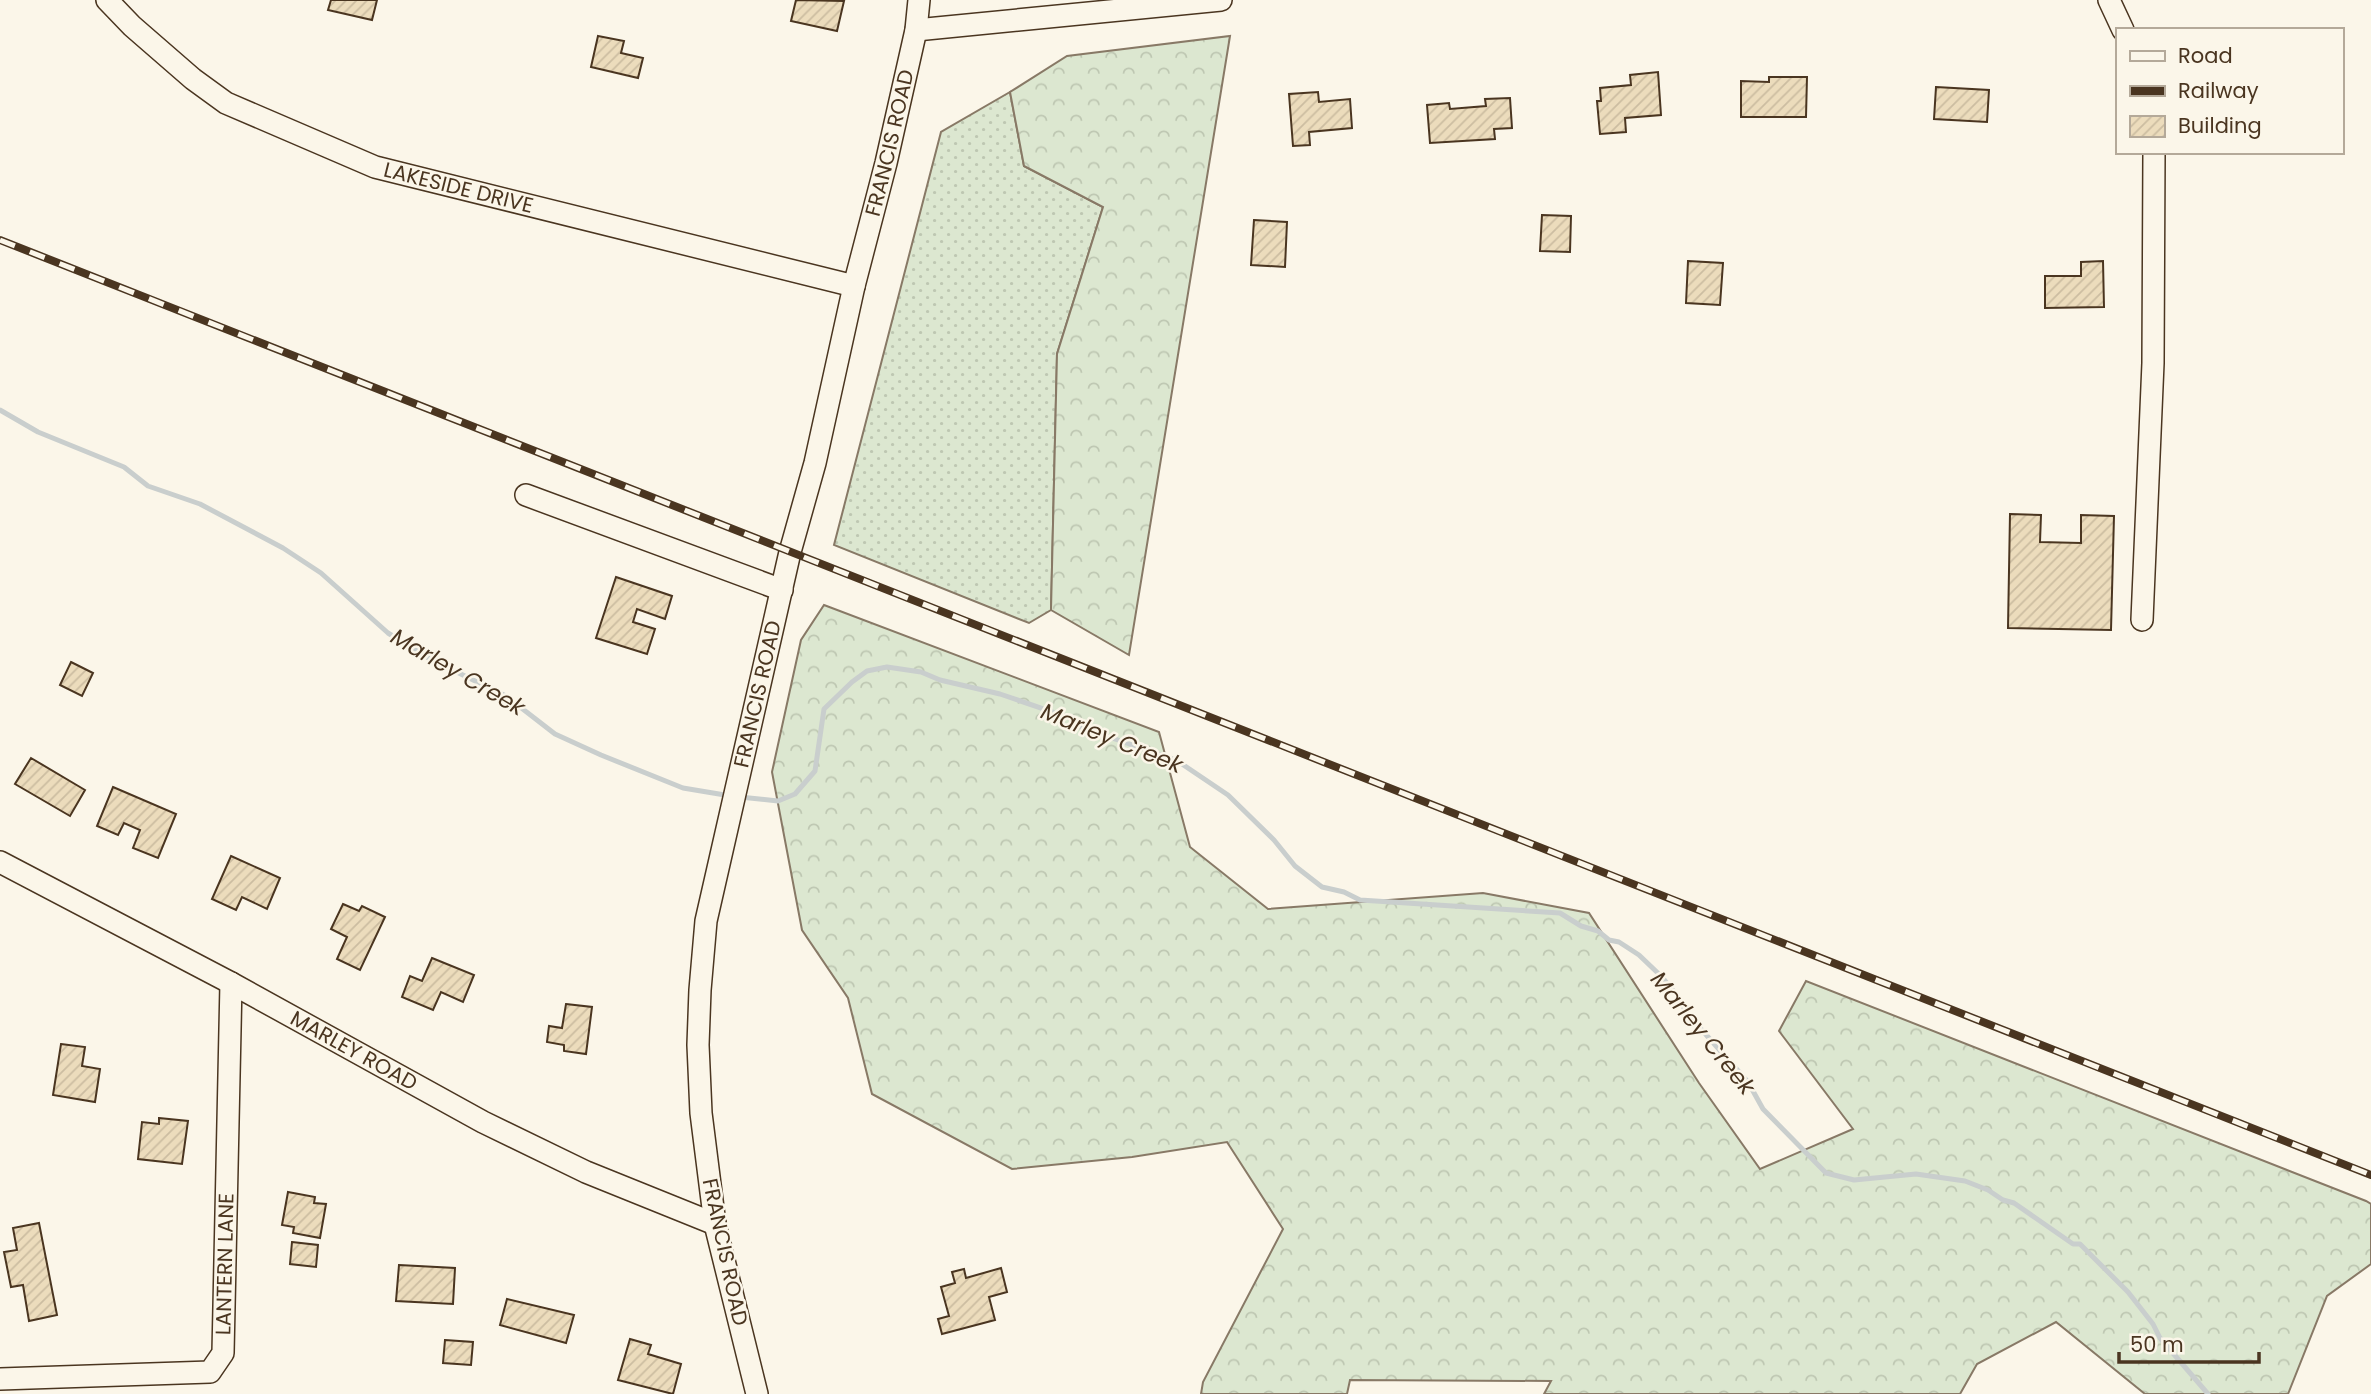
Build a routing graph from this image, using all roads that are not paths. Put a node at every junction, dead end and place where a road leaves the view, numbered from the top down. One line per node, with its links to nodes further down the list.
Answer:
1 (107, 0): 8 (street, LAKESIDE DRIVE)
2 (919, 0): 6 (street, FRANCIS ROAD)
3 (1221, 0): 6 (street)
4 (2109, 0): 5 (street)
5 (2122, 28)
6 (916, 30): 8 (street, FRANCIS ROAD)
7 (2154, 154): 11 (street)
8 (854, 285): 10 (street, FRANCIS ROAD)
9 (527, 495): 10 (street)
10 (782, 590): 14 (street, FRANCIS ROAD)
11 (2142, 621)
12 (0, 862): 13 (street, MARLEY ROAD)
13 (230, 983): 14 (street, MARLEY ROAD); 15 (street, LANTERN LANE)
14 (715, 1224): 16 (street, FRANCIS ROAD)
15 (0, 1378)
16 (757, 1394)

